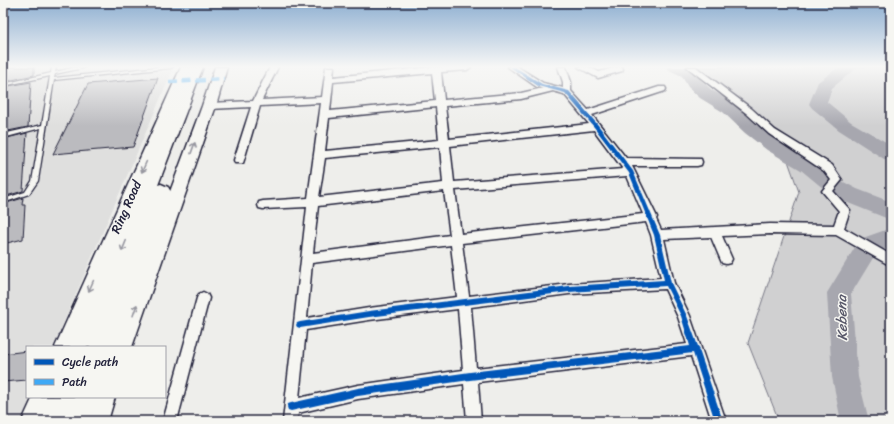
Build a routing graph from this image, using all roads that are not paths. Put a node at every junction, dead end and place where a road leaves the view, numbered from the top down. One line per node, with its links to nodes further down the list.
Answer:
1 (51, 87): 21 (lane)
2 (178, 87): 45 (street, Ring Road, one-way to 45)
3 (187, 87): 46 (highway, Ring Road, one-way to 46)
4 (201, 87): 47 (highway, Ring Road)
5 (215, 87): 18 (street)
6 (264, 87): 17 (street)
7 (327, 87): 15 (street)
8 (438, 87): 16 (street)
9 (546, 87): 12 (street)
10 (567, 87): 14 (street)
11 (717, 87): 34 (street)
12 (551, 89): 14 (street); 16 (street)
13 (662, 89): 19 (street)
14 (566, 92): 19 (street)
15 (326, 100): 17 (street); 20 (street)
16 (440, 103): 20 (street); 24 (street)
17 (256, 104): 18 (street); 26 (street)
18 (209, 106): 48 (street, one-way to 18)
19 (586, 114): 22 (street)
20 (325, 115): 25 (street)
21 (44, 126): 23 (lane); 30 (lane)
22 (596, 126): 24 (street); 28 (street)
23 (3, 136)
24 (444, 143): 25 (street); 29 (street)
25 (320, 155): 31 (street)
26 (239, 160)
27 (697, 162): 28 (street)
28 (628, 167): 29 (street); 33 (street)
29 (449, 186): 31 (street); 37 (street)
30 (3, 201)
31 (314, 202): 32 (street); 39 (street)
32 (263, 206)
33 (650, 218): 36 (street); 37 (street)
34 (838, 230): 35 (street); 38 (street)
35 (715, 232): 36 (street); 40 (street)
36 (657, 235): 41 (street)
37 (456, 239): 39 (street); 43 (street)
38 (887, 258)
39 (306, 259): 44 (street)
40 (726, 259)
41 (668, 283): 43 (street); 49 (street)
42 (203, 298): 60 (street)
43 (464, 302): 44 (street); 50 (street)
44 (300, 325): 55 (street)
45 (65, 346)
46 (84, 346)
47 (103, 346)
48 (122, 346)
49 (696, 349): 50 (street); 62 (street)
50 (470, 376): 55 (street); 61 (street)
51 (43, 398): 56 (street)
52 (64, 398): 57 (highway)
53 (84, 398): 58 (highway)
54 (105, 398): 59 (street)
55 (290, 414)
56 (33, 421)
57 (54, 421)
58 (75, 421)
59 (97, 421)
60 (170, 421)
61 (474, 421)
62 (719, 421)

